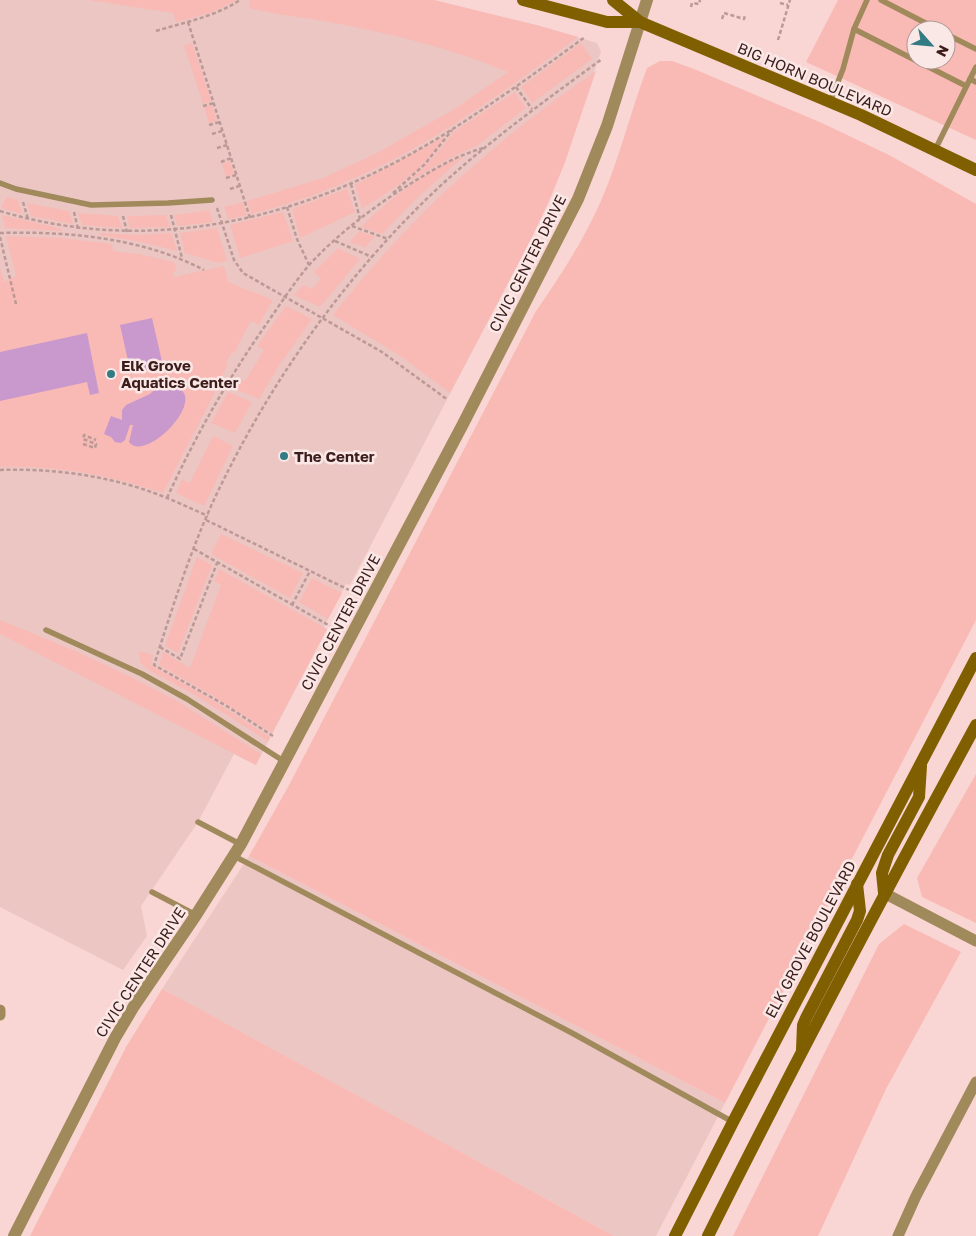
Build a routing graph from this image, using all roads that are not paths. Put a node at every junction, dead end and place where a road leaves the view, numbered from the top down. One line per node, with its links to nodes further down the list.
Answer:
1 (524, 0): 7 (main road, BIG HORN BOULEVARD)
2 (613, 0): 7 (main road, BIG HORN BOULEVARD)
3 (647, 0): 7 (street, CIVIC CENTER DRIVE)
4 (867, 0): 8 (lane)
5 (881, 0): 6 (lane)
6 (920, 20)
7 (640, 22): 14 (main road, BIG HORN BOULEVARD); 23 (street, CIVIC CENTER DRIVE)
8 (854, 29): 13 (lane); 14 (lane)
9 (956, 39): 10 (lane)
10 (976, 49)
11 (976, 68): 12 (lane)
12 (973, 81): 13 (lane)
13 (966, 86): 15 (lane)
14 (830, 102): 15 (main road, BIG HORN BOULEVARD)
15 (935, 150): 16 (main road, BIG HORN BOULEVARD)
16 (976, 170)
17 (0, 183): 18 (lane)
18 (212, 200)
19 (46, 630): 23 (lane)
20 (976, 658): 22 (main road, ELK GROVE BOULEVARD)
21 (976, 725): 29 (main road)
22 (922, 761): 27 (main road, ELK GROVE BOULEVARD); 29 (main road)
23 (285, 762): 25 (street, CIVIC CENTER DRIVE)
24 (198, 822): 25 (lane)
25 (241, 844): 26 (street, CIVIC CENTER DRIVE)
26 (234, 856): 30 (street, CIVIC CENTER DRIVE); 36 (lane)
27 (857, 884): 34 (main road); 36 (main road, ELK GROVE BOULEVARD)
28 (152, 892): 30 (lane)
29 (884, 893): 31 (street); 34 (main road)
30 (196, 915): 37 (street, CIVIC CENTER DRIVE)
31 (976, 941)
32 (0, 1010): 33 (street)
33 (0, 1015)
34 (802, 1051): 39 (main road)
35 (976, 1082): 40 (street)
36 (733, 1122): 38 (main road, ELK GROVE BOULEVARD)
37 (14, 1236)
38 (675, 1236)
39 (708, 1236)
40 (898, 1236)

